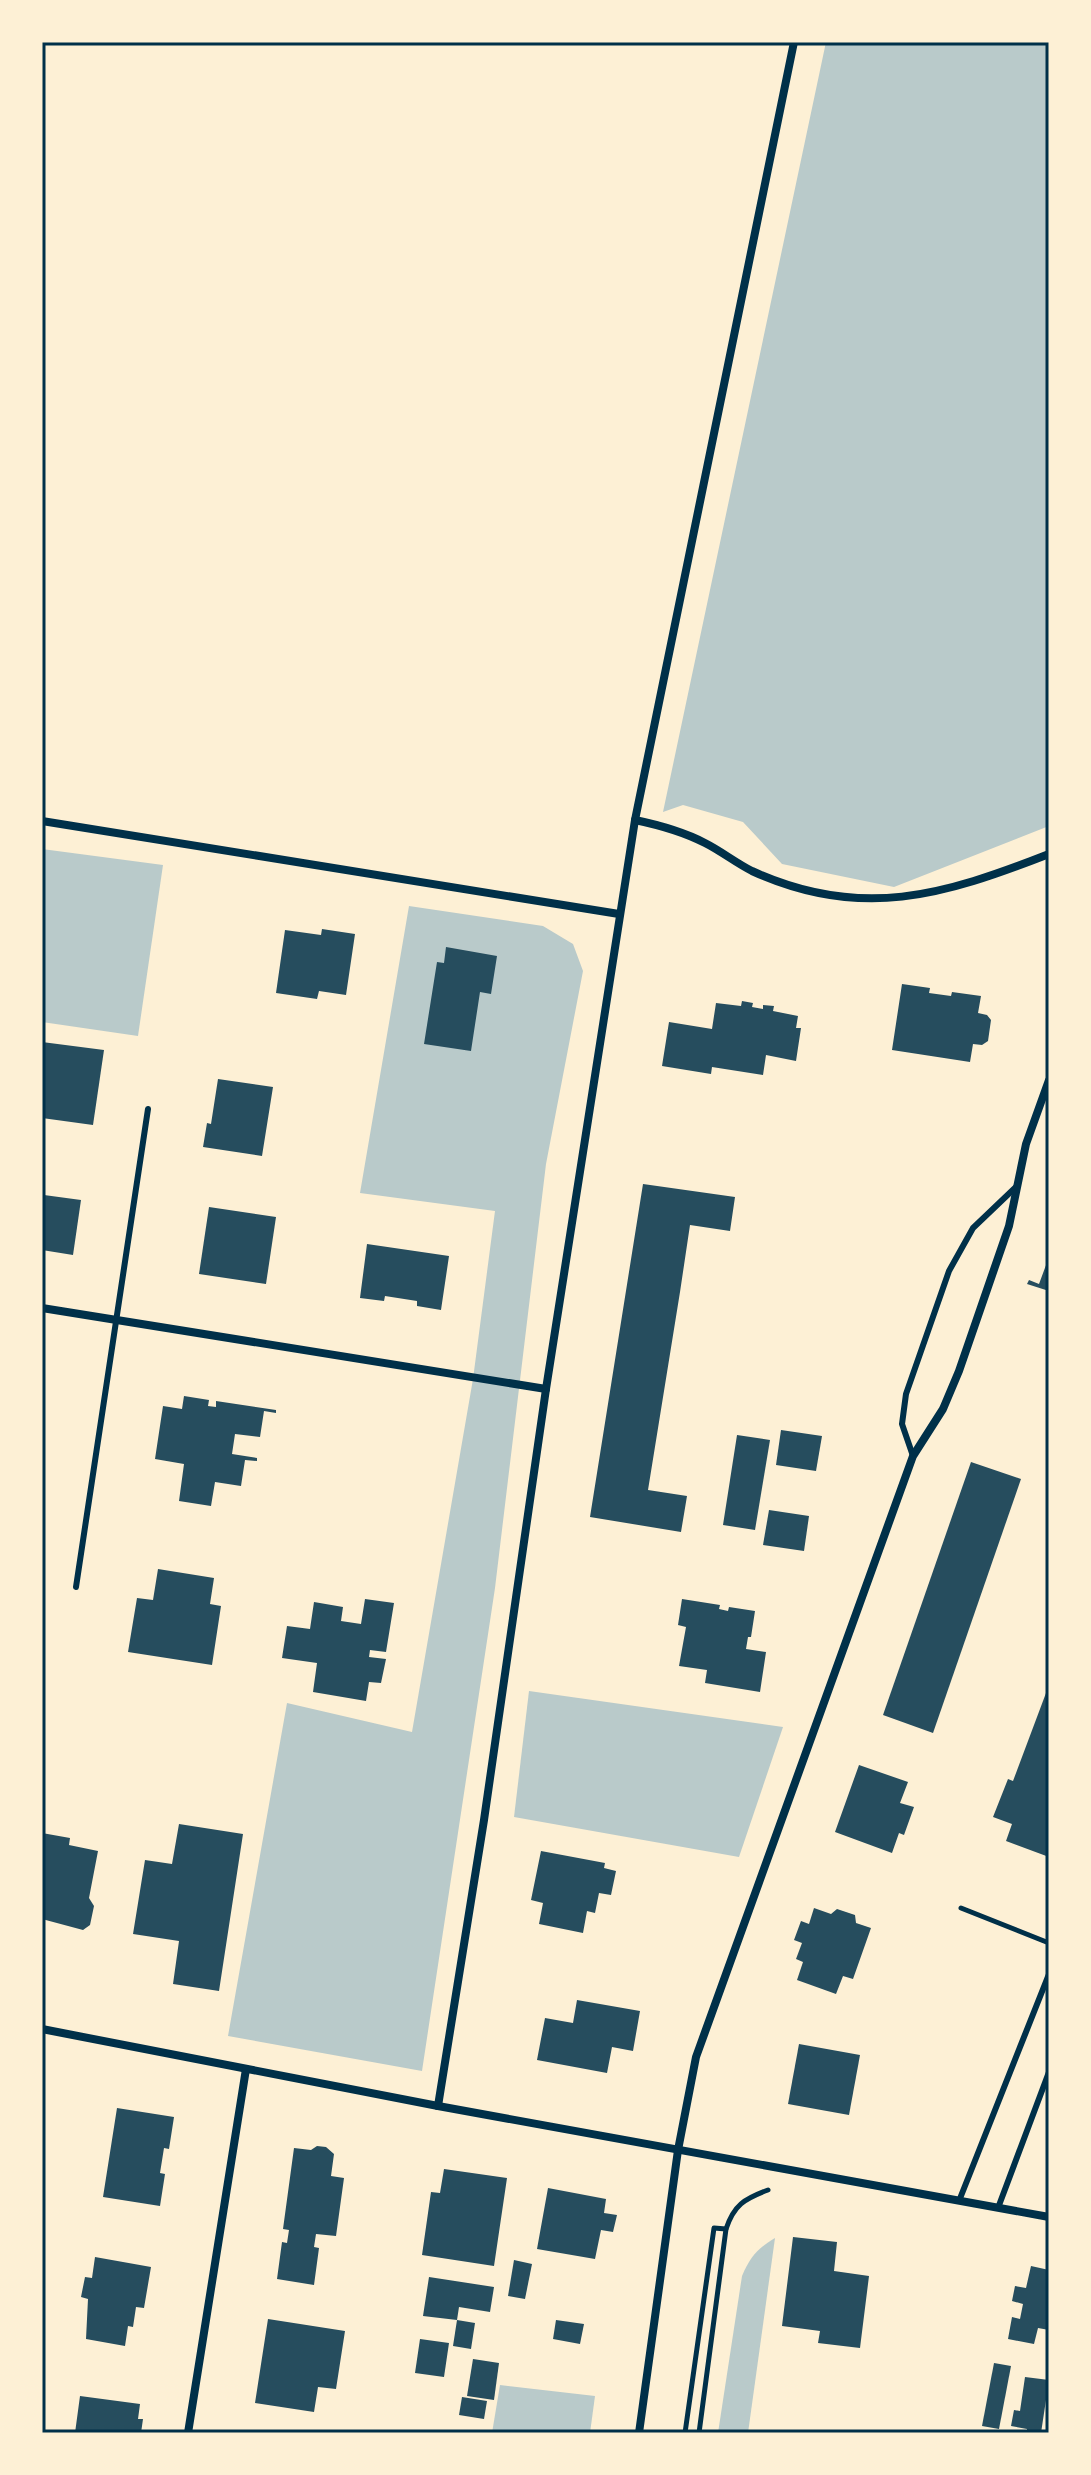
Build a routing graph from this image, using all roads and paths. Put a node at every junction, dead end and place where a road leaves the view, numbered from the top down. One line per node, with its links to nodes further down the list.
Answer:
1 (794, 42): 2 (street)
2 (635, 820): 4 (street); 5 (street)
3 (42, 821): 5 (street)
4 (1049, 854)
5 (619, 914): 11 (street)
6 (1049, 1080): 8 (street)
7 (148, 1109): 10 (lane)
8 (1017, 1186): 12 (street); 12 (lane)
9 (42, 1308): 10 (street)
10 (115, 1319): 11 (street); 13 (lane)
11 (546, 1389): 20 (street)
12 (913, 1456): 21 (street)
13 (76, 1587)
14 (961, 1908): 15 (path)
15 (1049, 1943)
16 (1049, 1974): 23 (lane)
17 (42, 2029): 18 (street)
18 (246, 2069): 20 (street); 27 (street)
19 (1049, 2072): 24 (lane)
20 (438, 2106): 21 (street)
21 (678, 2150): 23 (street); 28 (street)
22 (780, 2191): 26 (path)
23 (959, 2201): 24 (street)
24 (998, 2208): 25 (street)
25 (1049, 2217)
26 (726, 2229): 29 (path); 30 (path)
27 (188, 2433)
28 (639, 2433)
29 (685, 2433)
30 (699, 2433)

